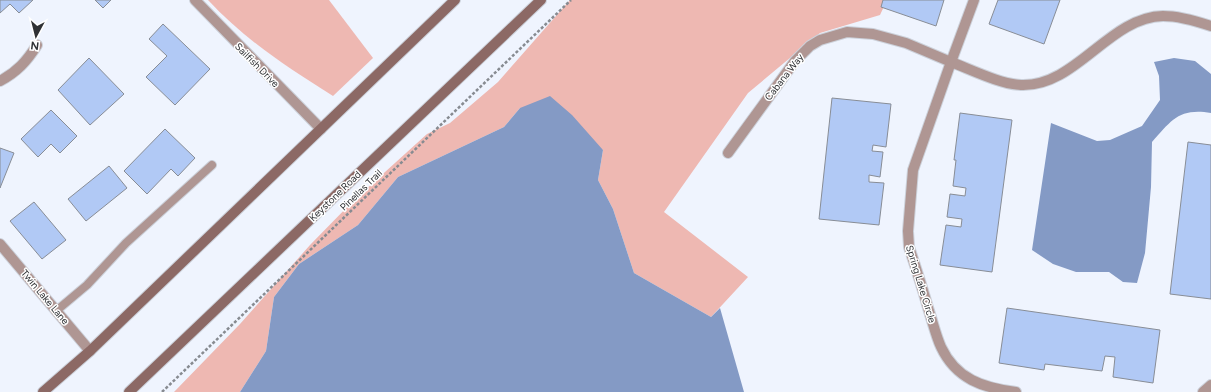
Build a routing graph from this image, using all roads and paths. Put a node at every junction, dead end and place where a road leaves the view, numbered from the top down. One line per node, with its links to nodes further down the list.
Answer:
1 (195, 0): 10 (street, Sailfish Drive)
2 (455, 0): 10 (main road)
3 (541, 0): 18 (main road, Keystone Road)
4 (571, 0): 19 (path, Pinellas Trail)
5 (974, 0): 8 (street, Spring Lake Circle)
6 (1211, 26): 8 (street)
7 (37, 45): 9 (street)
8 (951, 62): 11 (street, Cabana Way); 20 (street, Spring Lake Circle)
9 (0, 81)
10 (321, 129): 15 (main road)
11 (728, 153)
12 (212, 165): 14 (lane)
13 (0, 244): 14 (street, Twin Lake Lane)
14 (56, 311): 15 (street, Twin Lake Lane)
15 (90, 351): 17 (main road)
16 (1211, 385): 21 (street)
17 (43, 392)
18 (129, 392)
19 (162, 392)
20 (1016, 392)
21 (1203, 392)

